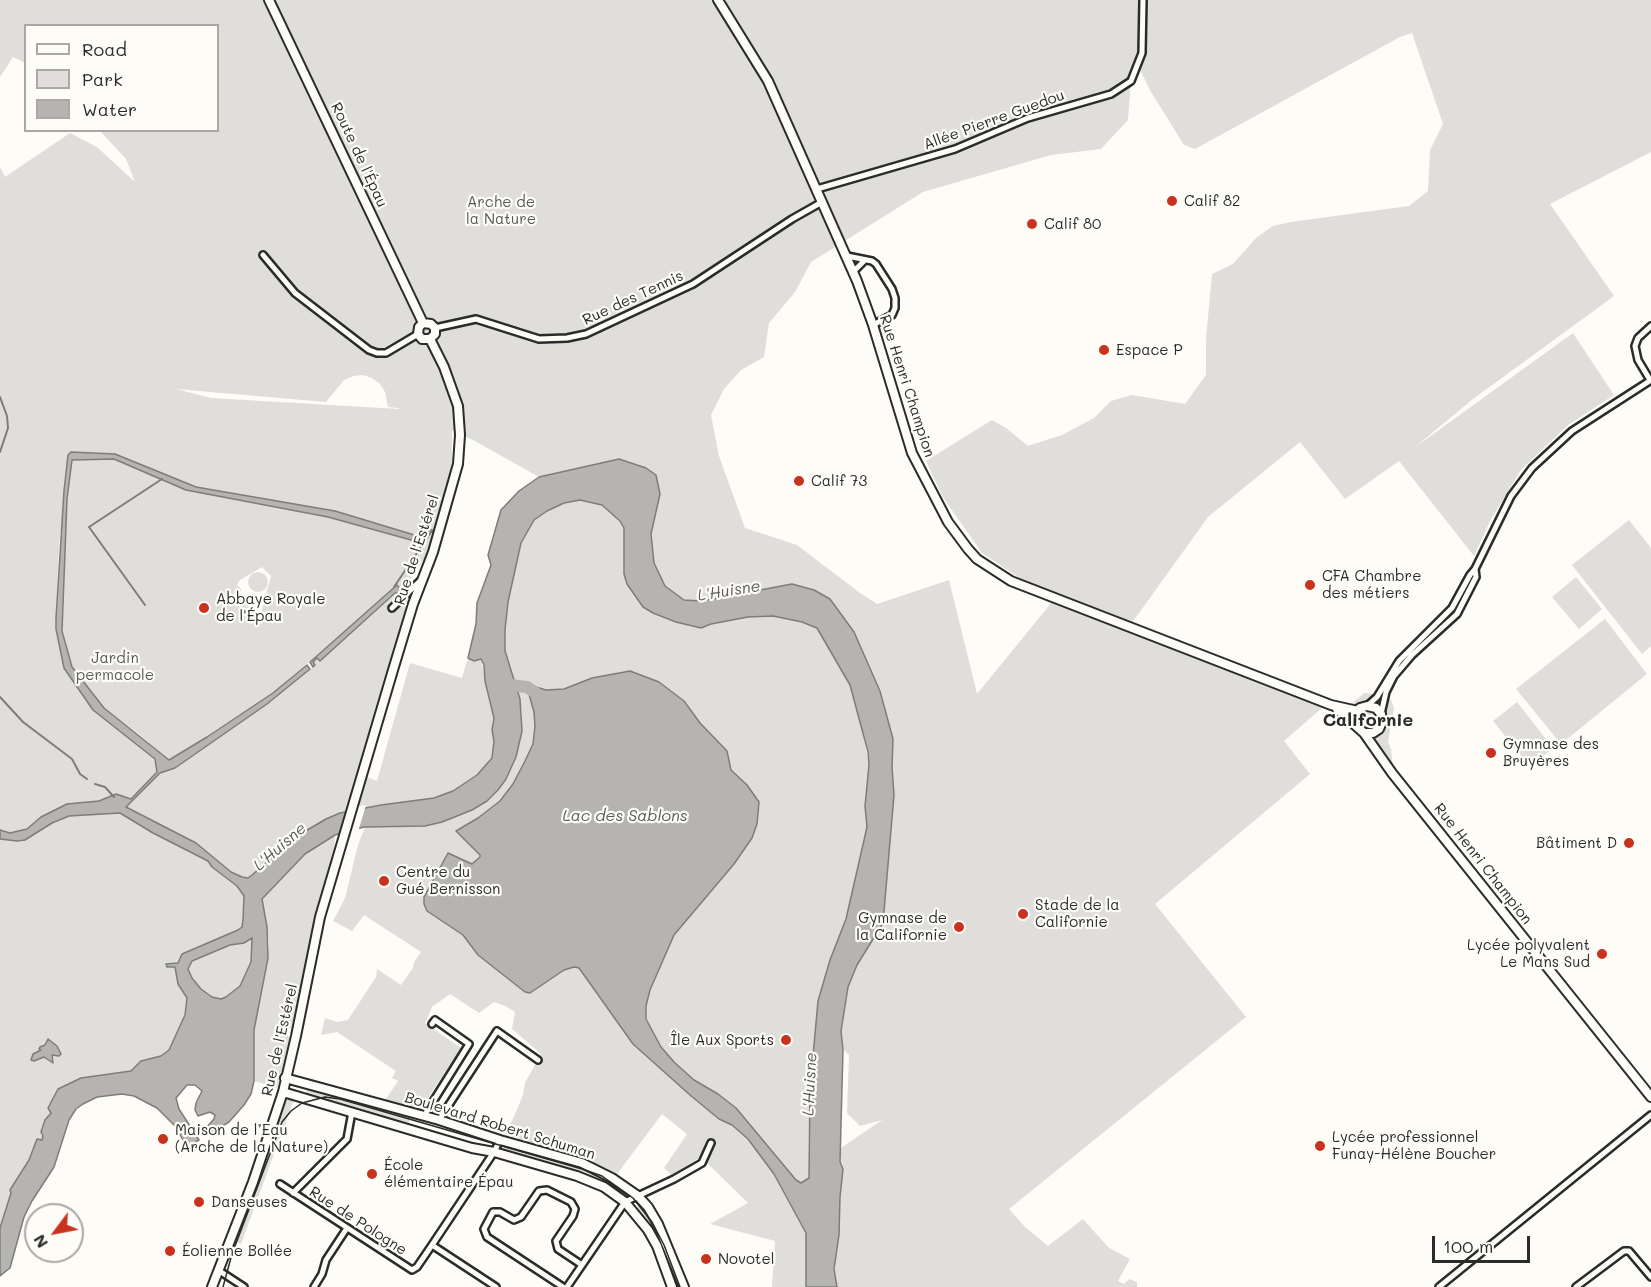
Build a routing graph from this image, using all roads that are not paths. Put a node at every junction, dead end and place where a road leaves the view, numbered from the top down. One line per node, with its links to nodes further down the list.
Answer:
1 (269, 0): 10 (street, Route de l'Épau)
2 (718, 0): 4 (street, Rue Henri Champion)
3 (1143, 0): 4 (street, Allée Pierre Guedou)
4 (817, 189): 5 (street, Rue Henri Champion)
5 (822, 202): 7 (street, Rue Henri Champion); 13 (street, Rue des Tennis)
6 (263, 255): 14 (street)
7 (847, 256): 8 (street); 9 (street, Rue Henri Champion)
8 (865, 260): 9 (street); 11 (street)
9 (854, 273): 11 (street, Rue Henri Champion)
10 (423, 323): 13 (street); 14 (street)
11 (873, 325): 20 (street, Rue Henri Champion)
12 (1651, 326): 16 (street)
13 (435, 328): 15 (street)
14 (418, 334): 15 (street)
15 (430, 339): 18 (street, Rue de l'Estérel)
16 (1651, 380): 17 (street)
17 (1475, 569): 21 (street); 23 (street)
18 (423, 578): 19 (street); 30 (street, Rue de l'Estérel)
19 (392, 608)
20 (1331, 705): 22 (street, Rue Henri Champion); 24 (street, Rue Henri Champion)
21 (1367, 706): 22 (street); 23 (street)
22 (1358, 711): 24 (street)
23 (1381, 714): 25 (street)
24 (1355, 723): 26 (street)
25 (1378, 730): 26 (street); 27 (street, Rue Henri Champion)
26 (1364, 733): 27 (street, Rue Henri Champion)
27 (1383, 761): 32 (street, Rue Henri Champion)
28 (432, 1024): 35 (street)
29 (538, 1060): 36 (street)
30 (285, 1078): 31 (street, Rue de l'Estérel); 35 (street, Boulevard Robert Schuman)
31 (283, 1092): 33 (street, Boulevard Robert Schuman); 47 (street, Rue de l'Estérel)
32 (1651, 1097)
33 (352, 1112): 39 (street, Boulevard Robert Schuman); 41 (street)
34 (1651, 1115): 49 (street)
35 (424, 1116): 36 (street, Boulevard Robert Schuman)
36 (439, 1120): 37 (street, Boulevard Robert Schuman)
37 (500, 1140): 39 (street, Rue de Pologne); 42 (street, Boulevard Robert Schuman)
38 (711, 1143): 42 (street)
39 (494, 1152): 43 (street, Boulevard Robert Schuman); 45 (street, Rue de Pologne)
40 (280, 1184): 41 (street, Rue de Pologne)
41 (293, 1192): 44 (street, Rue de Pologne)
42 (638, 1196): 43 (street); 56 (street, Boulevard Robert Schuman)
43 (625, 1202): 46 (street); 55 (street, Boulevard Robert Schuman)
44 (347, 1228): 45 (street, Rue de Pologne); 52 (street)
45 (432, 1245): 53 (street)
46 (582, 1265): 54 (street); 54 (street)
47 (218, 1270): 50 (street, Rue de l'Estérel); 51 (street)
48 (1651, 1277): 59 (street)
49 (1447, 1281): 57 (street); 58 (street)
50 (212, 1287)
51 (244, 1287)
52 (314, 1287)
53 (496, 1287)
54 (565, 1287)
55 (672, 1287)
56 (684, 1287)
57 (1439, 1287)
58 (1452, 1287)
59 (1576, 1287)

